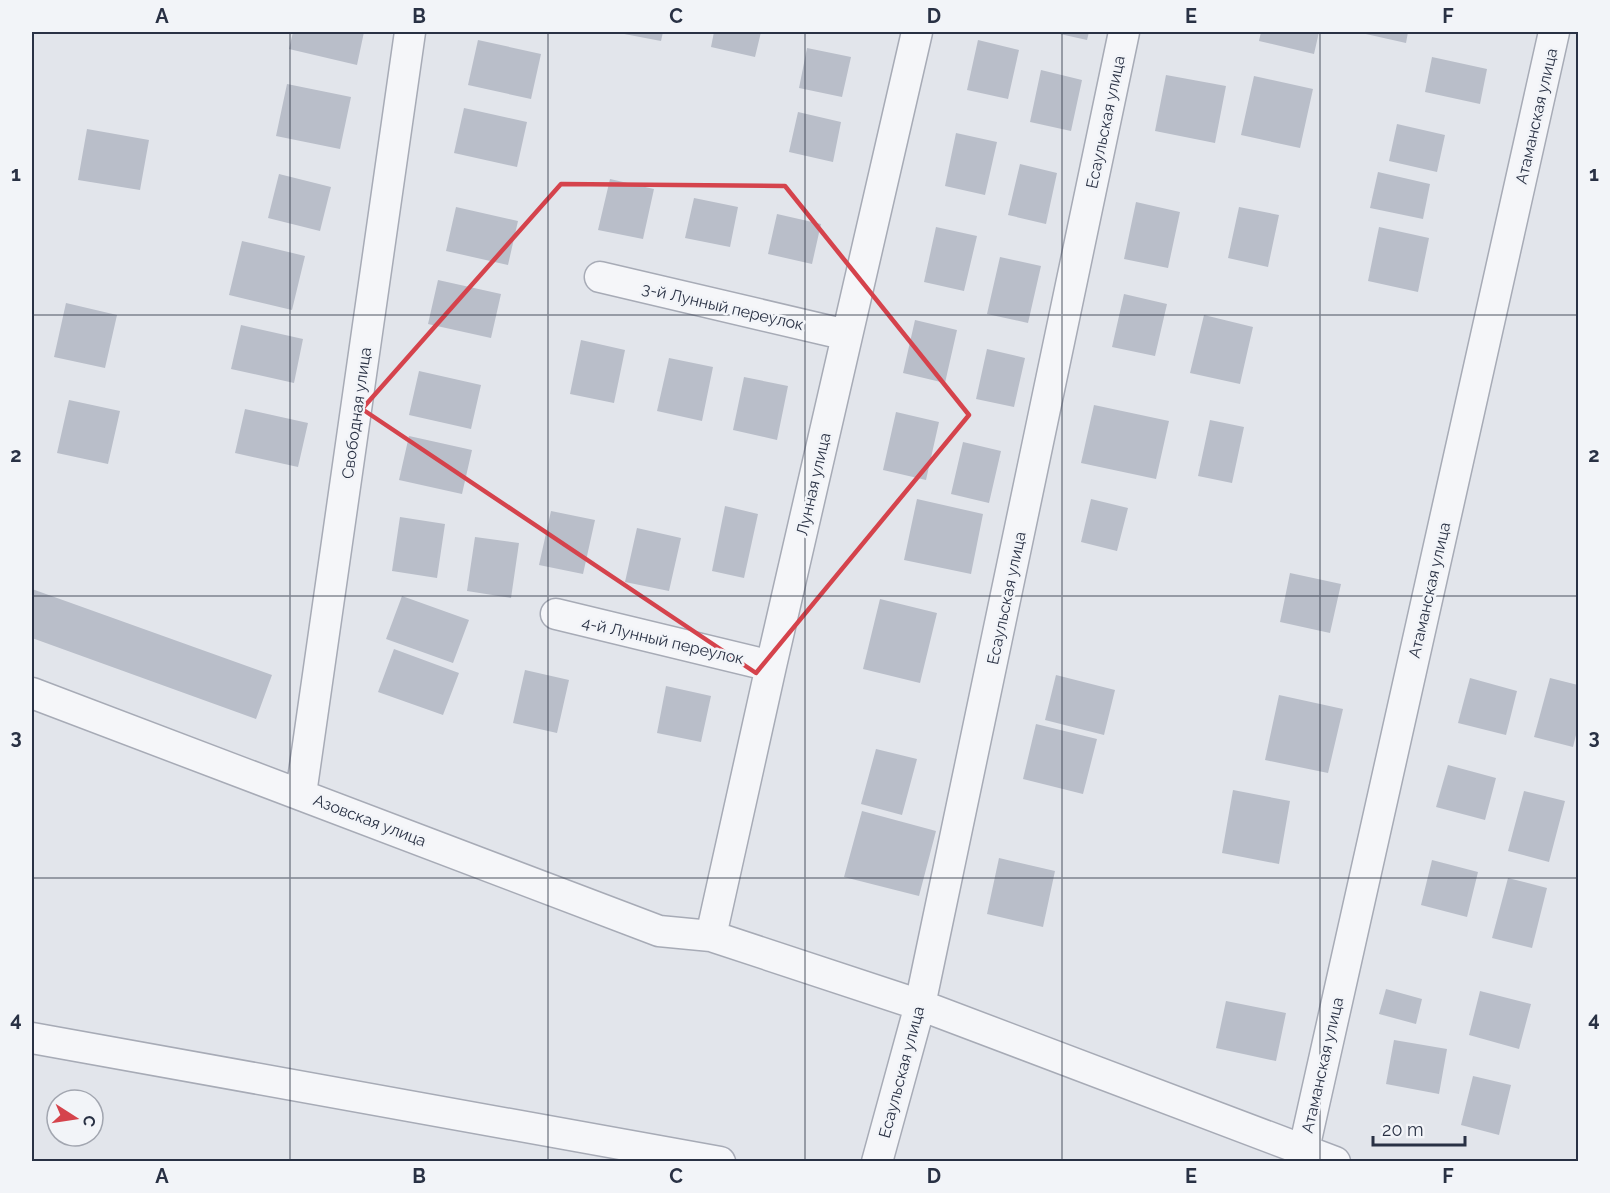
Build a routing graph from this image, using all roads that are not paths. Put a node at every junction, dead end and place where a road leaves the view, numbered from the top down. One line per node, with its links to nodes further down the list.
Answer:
1 (410, 32): 10 (street, Свободная улица)
2 (917, 32): 6 (street, Лунная улица)
3 (1124, 32): 12 (street, Есаульская улица)
4 (1554, 32): 14 (street, Атаманская улица)
5 (600, 277): 6 (street, 3-й Лунный переулок)
6 (847, 335): 8 (street, Лунная улица)
7 (556, 614): 8 (street, 4-й Лунный переулок)
8 (771, 666): 11 (street, Лунная улица)
9 (32, 693): 10 (street, Азовская улица)
10 (301, 794): 11 (street, Азовская улица)
11 (711, 936): 12 (street, Азовская улица)
12 (920, 1005): 14 (street, Азовская улица); 16 (street, Есаульская улица)
13 (32, 1038): 15 (street)
14 (1304, 1149): 17 (street, Азовская улица)
15 (720, 1161)
16 (877, 1161)
17 (1335, 1161)

